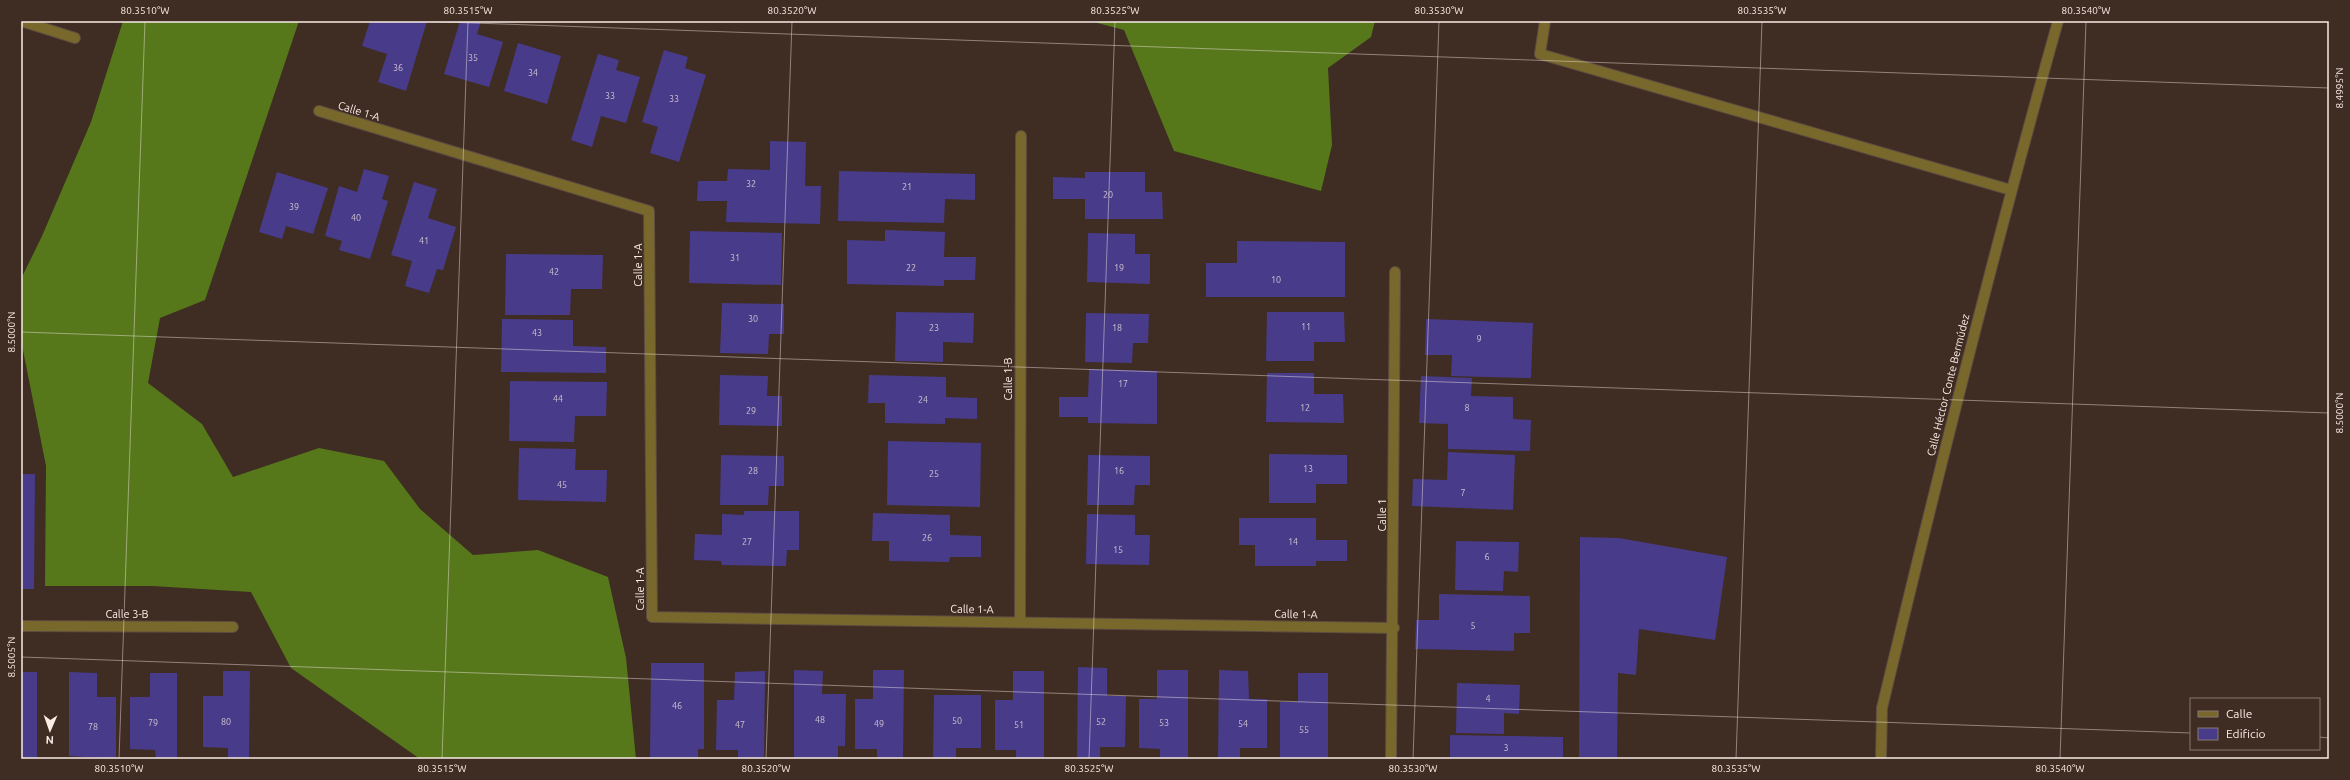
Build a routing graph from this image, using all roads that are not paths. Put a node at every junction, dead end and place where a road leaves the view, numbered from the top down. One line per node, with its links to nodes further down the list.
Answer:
1 (21, 21): 4 (street)
2 (1545, 21): 7 (street)
3 (2058, 21): 7 (street, Calle Héctor Conte Bermúdez)
4 (75, 38)
5 (319, 111): 9 (street, Calle 1-A)
6 (1021, 136): 9 (street, Calle 1-B)
7 (2010, 190): 14 (street, Calle Héctor Conte Bermúdez)
8 (1395, 272): 12 (street, Calle 1)
9 (1020, 621): 12 (street, Calle 1-A)
10 (21, 626): 11 (street, Calle 3-B)
11 (233, 627)
12 (1394, 628): 13 (street, Calle 1)
13 (1391, 759)
14 (1881, 759)

